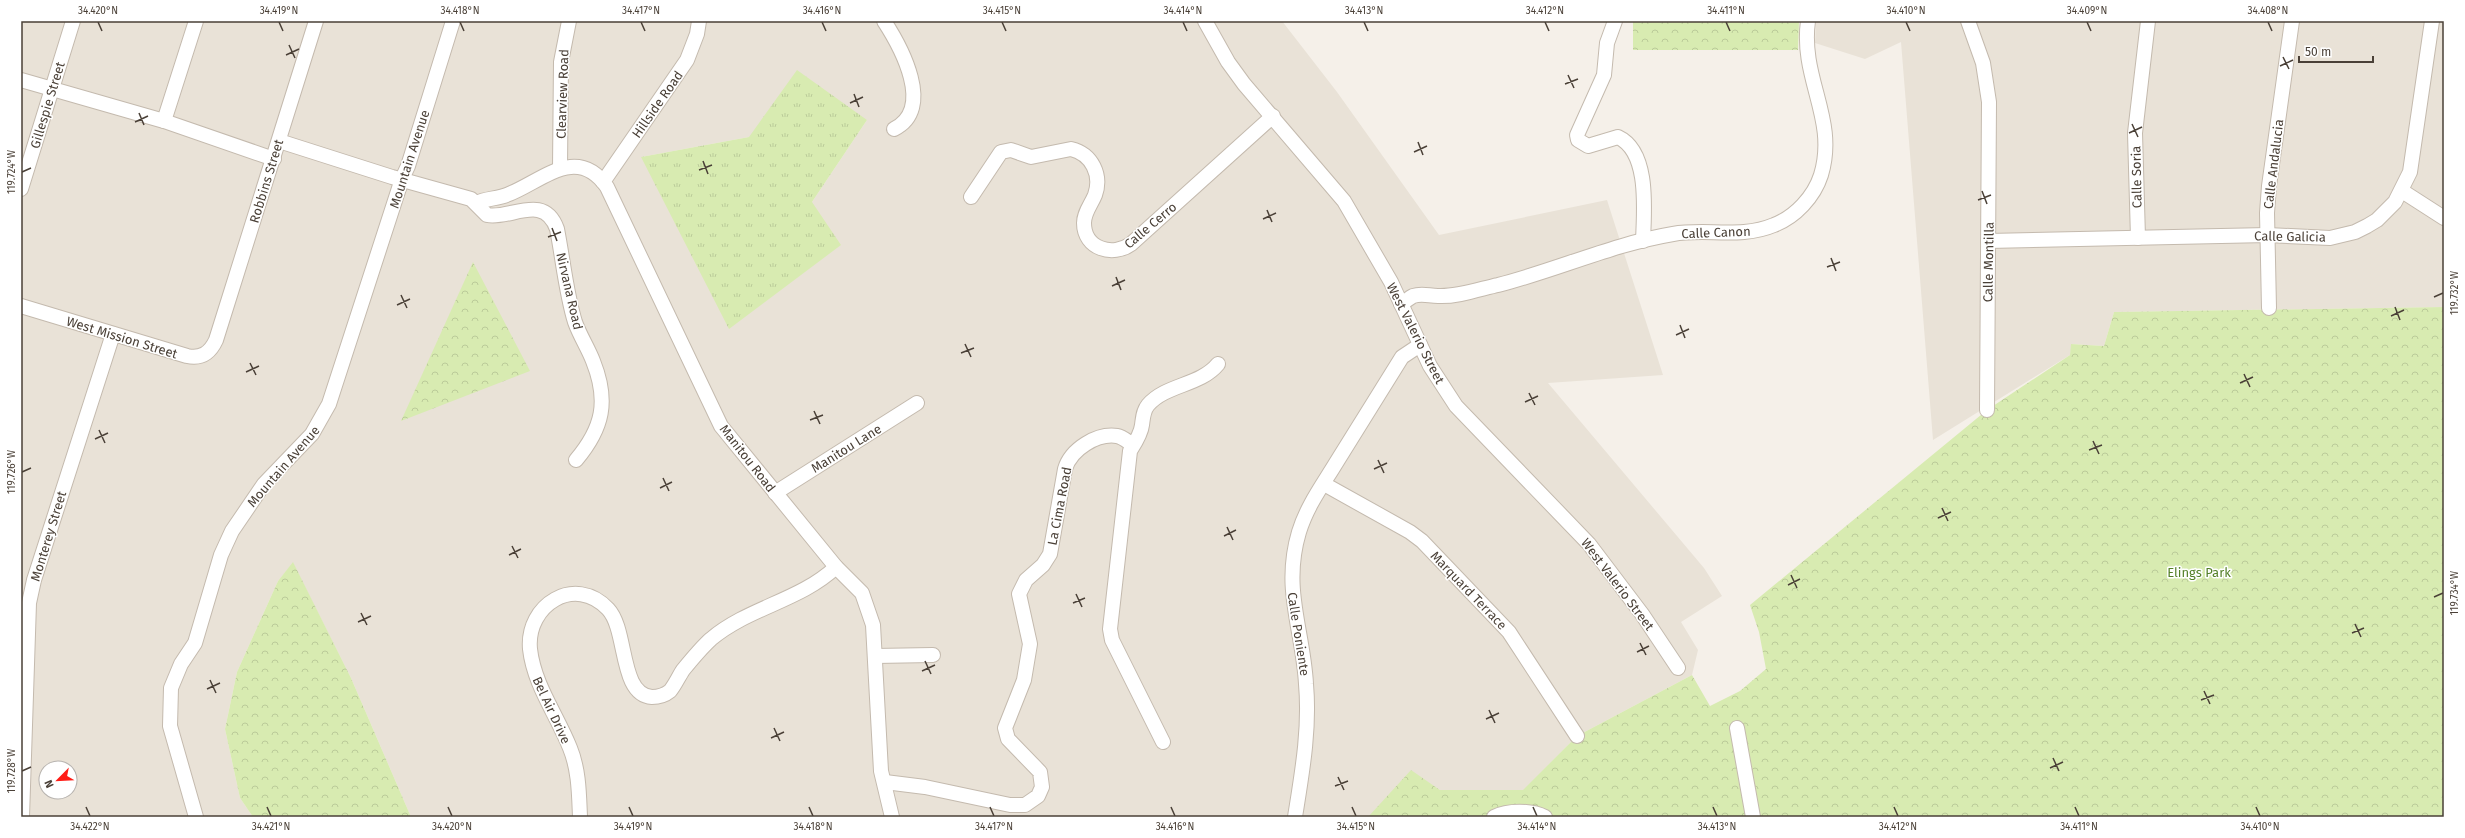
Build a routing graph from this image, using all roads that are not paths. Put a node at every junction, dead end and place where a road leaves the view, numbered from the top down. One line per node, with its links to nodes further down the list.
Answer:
1 (73, 21): 16 (street, Gillespie Street)
2 (196, 21): 18 (street)
3 (316, 21): 20 (street, Robbins Street)
4 (453, 21): 23 (street, Mountain Avenue)
5 (569, 21): 22 (street, Clearview Road)
6 (699, 21): 24 (street, Hillside Road)
7 (884, 21): 19 (street)
8 (1205, 21): 17 (street, West Valerio Street)
9 (1615, 21): 32 (street)
10 (1808, 21): 32 (street, Calle Canon)
11 (1968, 21): 33 (street, Calle Montilla)
12 (2148, 21): 31 (street, Calle Soria)
13 (2292, 21): 30 (street, Calle Andalucia)
14 (2432, 21): 26 (street, Calle Galicia)
15 (21, 80): 16 (street)
16 (52, 90): 18 (street); 25 (street, Gillespie Street)
17 (1273, 116): 27 (street, Calle Cerro); 34 (street, West Valerio Street)
18 (164, 121): 21 (street)
19 (894, 128)
20 (279, 141): 21 (street, Robbins Street); 23 (street, Nirvana Road)
21 (274, 159): 38 (street, Robbins Street)
22 (560, 168): 24 (street, Manitou Road); 28 (street, Manitou Road)
23 (402, 180): 28 (street, Nirvana Road); 56 (street, Mountain Avenue)
24 (603, 182): 46 (street, Manitou Road)
25 (21, 189)
26 (2402, 191): 29 (street); 30 (street, Calle Galicia)
27 (971, 197)
28 (476, 203): 44 (street, Nirvana Road)
29 (2444, 218)
30 (2268, 235): 31 (street, Calle Galicia); 36 (street, Calle Andalucia)
31 (2138, 238): 33 (street, Calle Galicia)
32 (1643, 241): 34 (street, Calle Canon)
33 (1988, 241): 42 (street, Calle Montilla)
34 (1403, 303): 39 (street, West Valerio Street)
35 (21, 306): 37 (street, West Mission Street)
36 (2269, 308)
37 (112, 334): 38 (street, West Mission Street); 55 (street, Monterey Street)
38 (216, 340)
39 (1420, 346): 45 (street, Calle Poniente); 50 (street, West Valerio Street)
40 (1218, 364): 43 (street)
41 (917, 403): 46 (street, Manitou Lane)
42 (1987, 410)
43 (1133, 445): 53 (street); 54 (street, La Cima Road)
44 (576, 460)
45 (1324, 484): 52 (street, Marquard Terrace); 59 (street, Calle Poniente)
46 (775, 493): 47 (street, Manitou Road)
47 (836, 566): 49 (street, Manitou Road); 57 (street, Bel Air Drive)
48 (933, 655): 49 (street)
49 (875, 656): 54 (street, Manitou Road)
50 (1678, 668)
51 (1737, 728): 62 (street)
52 (1577, 736)
53 (1164, 742)
54 (885, 782): 58 (street, Manitou Road)
55 (22, 817)
56 (196, 817)
57 (580, 817)
58 (892, 817)
59 (1295, 817)
60 (1494, 817): 61 (street)
61 (1545, 817)
62 (1753, 817)

